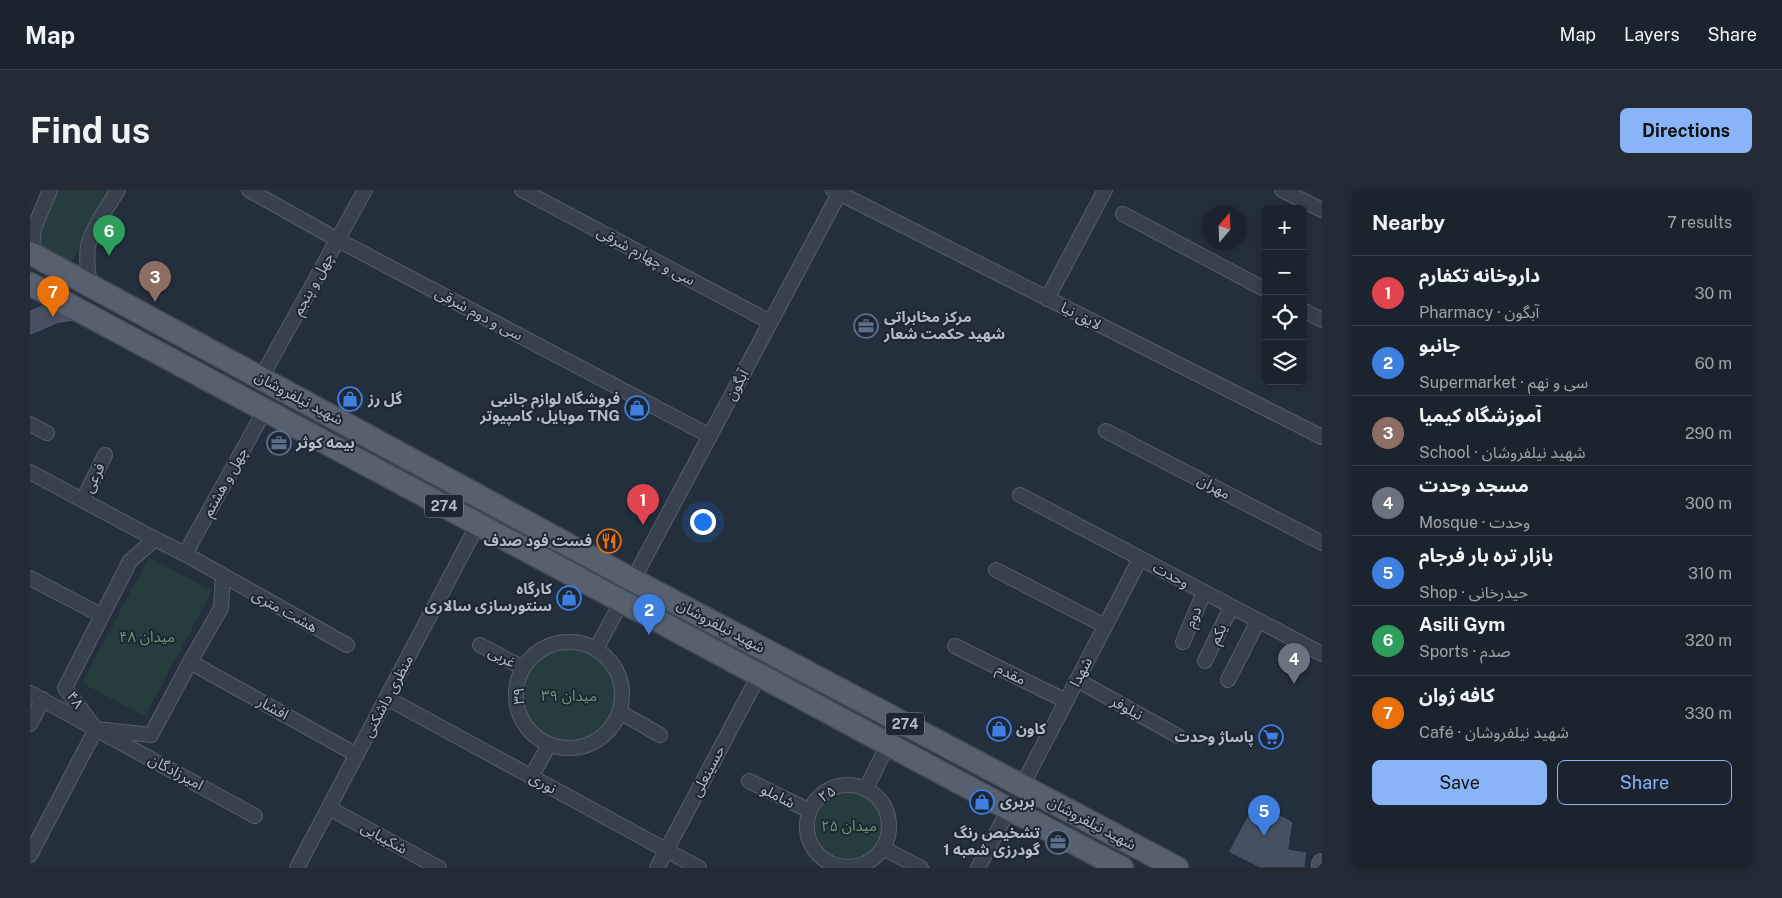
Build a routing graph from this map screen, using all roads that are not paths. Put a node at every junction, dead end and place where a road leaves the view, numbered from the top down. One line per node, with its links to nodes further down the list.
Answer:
1 (50, 190): 12 (street)
2 (118, 190): 14 (street)
3 (249, 190): 11 (street, سی و دوم شرقی)
4 (365, 190): 11 (street, چهل و پنجم)
5 (522, 190): 22 (street, سی و چهارم شرقی)
6 (1105, 190): 17 (street)
7 (1282, 190): 9 (street)
8 (838, 191): 17 (street, لایق نیا); 22 (street, آبگون)
9 (1322, 210)
10 (1123, 214): 16 (street)
11 (338, 240): 24 (street, چهل و پنجم); 29 (street, سی و دوم شرقی)
12 (31, 245): 13 (main road, شهید نیلفروشان / 274)
13 (55, 267): 14 (main road, شهید نیلفروشان / 274); 15 (main road)
14 (90, 285): 24 (main road, شهید نیلفروشان / 274)
15 (36, 288): 18 (main road, شهید نیلفروشان / 274); 20 (main road)
16 (1262, 288)
17 (1048, 299): 30 (street, لایق نیا)
18 (75, 309): 23 (main road); 25 (main road, شهید نیلفروشان / 274)
19 (1307, 312): 21 (street)
20 (30, 313)
21 (1322, 320)
22 (770, 322): 29 (street, آبگون)
23 (30, 323)
24 (261, 378): 43 (main road, شهید نیلفروشان / 274)
25 (265, 410): 35 (main road, شهید نیلفروشان / 274); 38 (street, چهل و هشتم)
26 (30, 424): 28 (street)
27 (1106, 431): 37 (street, مهران)
28 (47, 433)
29 (710, 436): 43 (street, آبگون)
30 (1322, 437)
31 (105, 455): 34 (street, فرعی)
32 (30, 472): 34 (street)
33 (1020, 495): 39 (street, وحدت)
34 (83, 500): 36 (street)
35 (478, 524): 45 (main road, شهید نیلفروشان / 274); 63 (street, منظری داشکنی)
36 (155, 539): 38 (street); 47 (street, ۴۸)
37 (1322, 544)
38 (185, 554): 41 (street)
39 (1140, 559): 44 (street, وحدت); 49 (street, شهدا)
40 (996, 570): 49 (street)
41 (223, 576): 51 (street, هشت متری); 57 (street)
42 (30, 578): 47 (street)
43 (633, 580): 45 (main road); 76 (main road, شهید نیلفروشان / 274)
44 (1204, 592): 46 (street, وحدت); 50 (street, دوم)
45 (622, 601): 54 (street); 59 (main road, 274)
46 (1231, 606): 48 (street, وحدت); 56 (street, یکم)
47 (101, 615): 68 (street, ۴۸)
48 (1258, 621): 55 (street, وحدت); 61 (street)
49 (1105, 626): 60 (street, شهدا)
50 (1183, 642)
51 (347, 645)
52 (480, 645): 58 (street, غربی)
53 (955, 646): 65 (street, مقدم)
54 (596, 649): 58 (street, ۳۹); 66 (street)
55 (1322, 654)
56 (1205, 661)
57 (190, 662): 68 (street); 73 (street, افشار)
58 (523, 668): 72 (street, ۳۹)
59 (759, 675): 71 (main road, 274); 83 (street, حسینعلی)
60 (1077, 680): 65 (street, شهدا); 70 (street, نیلوفر)
61 (1228, 680)
62 (30, 692): 64 (street, امیرزادگان)
63 (387, 698): 73 (street, منظری داشکنی); 74 (street, نوری)
64 (43, 699): 67 (street); 68 (street, امیرزادگان)
65 (1066, 701): 76 (street, شهدا)
66 (620, 712): 69 (street); 72 (street)
67 (30, 724)
68 (96, 729): 81 (street, امیرزادگان); 84 (street)
69 (660, 736)
70 (1178, 736)
71 (888, 744): 77 (street); 79 (main road, 274)
72 (549, 745): 74 (street)
73 (357, 755): 78 (street, منظری داشکنی)
74 (531, 777): 83 (street, نوری)
75 (749, 781): 80 (street, شاملو)
76 (1022, 786): 79 (main road); 94 (main road, شهید نیلفروشان / 274)
77 (866, 789): 80 (street, ۲۵); 82 (street)
78 (329, 808): 87 (street, منظری داشکنی); 88 (street, شکیبایی)
79 (1009, 809): 92 (street); 93 (main road, 274)
80 (808, 810): 86 (street, ۲۵)
81 (256, 816)
82 (883, 848): 86 (street, ۲۵); 91 (street)
83 (666, 851): 89 (street, حسینعلی); 90 (street, نوری)
84 (30, 855)
85 (1322, 864): 95 (main road)
86 (825, 865)
87 (297, 868)
88 (439, 868)
89 (657, 868)
90 (698, 868)
91 (921, 868)
92 (978, 868)
93 (1122, 868)
94 (1176, 868)
95 (1322, 868)

